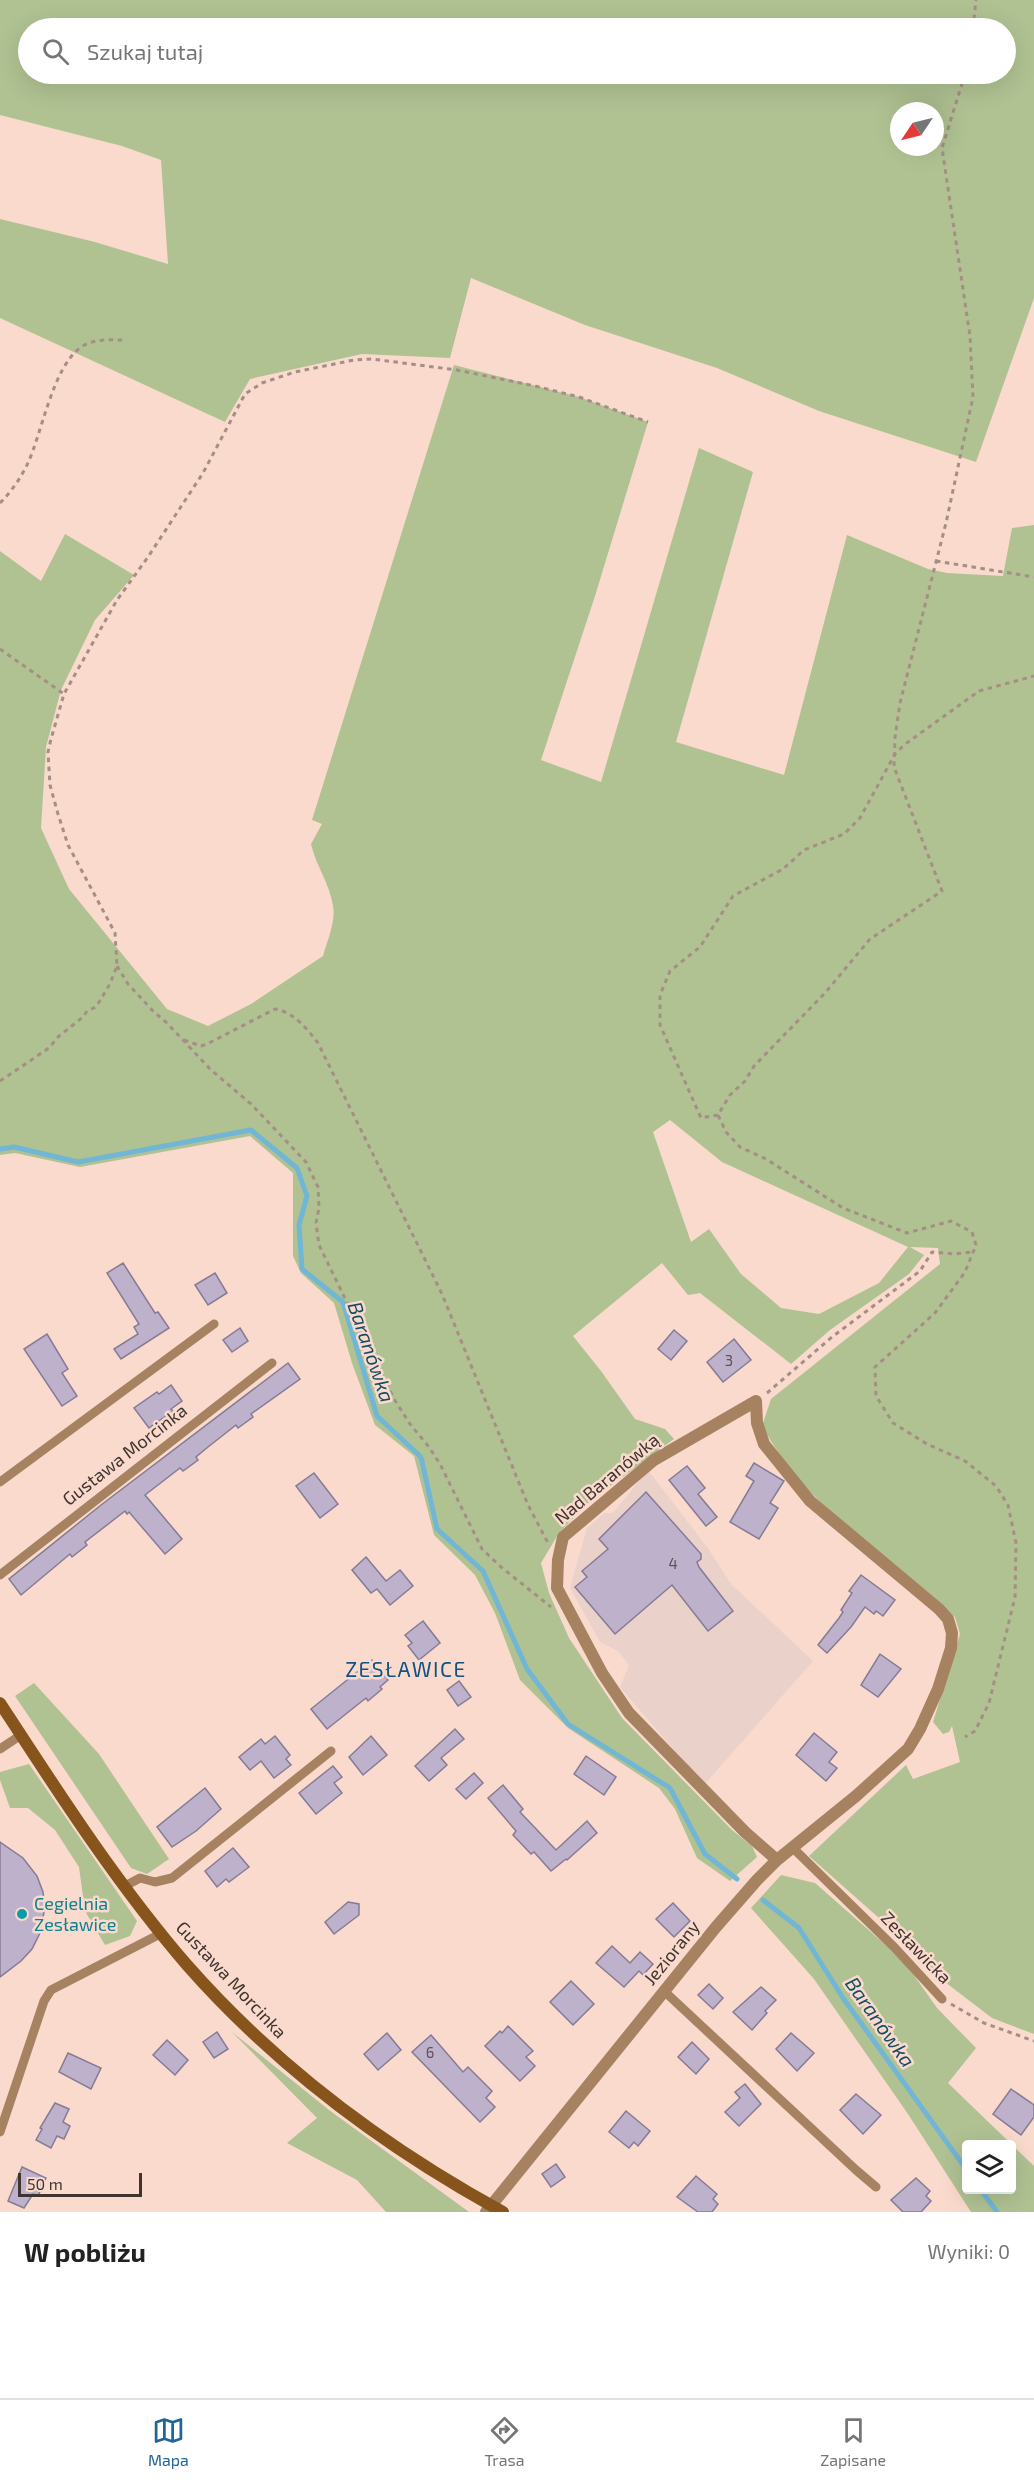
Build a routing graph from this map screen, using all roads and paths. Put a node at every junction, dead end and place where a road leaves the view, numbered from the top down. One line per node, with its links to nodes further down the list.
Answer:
1 (976, 0): 2 (path)
2 (973, 18)
3 (962, 84): 7 (path)
4 (126, 340): 6 (path)
5 (648, 422): 11 (path)
6 (0, 503)
7 (936, 561): 8 (path); 12 (path)
8 (1034, 577)
9 (0, 649): 11 (path)
10 (1034, 676): 12 (path)
11 (64, 694): 13 (path)
12 (894, 754): 16 (path); 16 (path)
13 (117, 966): 14 (path); 15 (path)
14 (182, 1040): 22 (path); 24 (path)
15 (0, 1081)
16 (718, 1115): 17 (path)
17 (972, 1252): 20 (path); 27 (path)
18 (214, 1324): 21 (lane)
19 (272, 1363): 23 (lane, Gustawa Morcinka)
20 (756, 1401): 22 (street, Nad Baranówką); 30 (street, Jeziorany)
21 (0, 1482)
22 (558, 1560): 24 (street, Nad Baranówką)
23 (0, 1575)
24 (571, 1615): 31 (street, Nad Baranówką)
25 (0, 1703): 26 (street, Gustawa Morcinka)
26 (21, 1735): 28 (lane); 32 (street, Gustawa Morcinka)
27 (965, 1737)
28 (0, 1749)
29 (331, 1751): 32 (lane)
30 (793, 1848): 31 (street, Jeziorany); 35 (lane, Zesławicka)
31 (777, 1860): 34 (street, Jeziorany)
32 (125, 1886): 33 (street, Gustawa Morcinka)
33 (162, 1933): 37 (lane); 39 (street, Gustawa Morcinka)
34 (664, 1991): 38 (lane); 39 (street, Jeziorany)
35 (942, 1999): 36 (path, Zesławicka)
36 (1034, 2041)
37 (0, 2132)
38 (876, 2187)
39 (488, 2208): 40 (street, Gustawa Morcinka)
40 (503, 2212)

